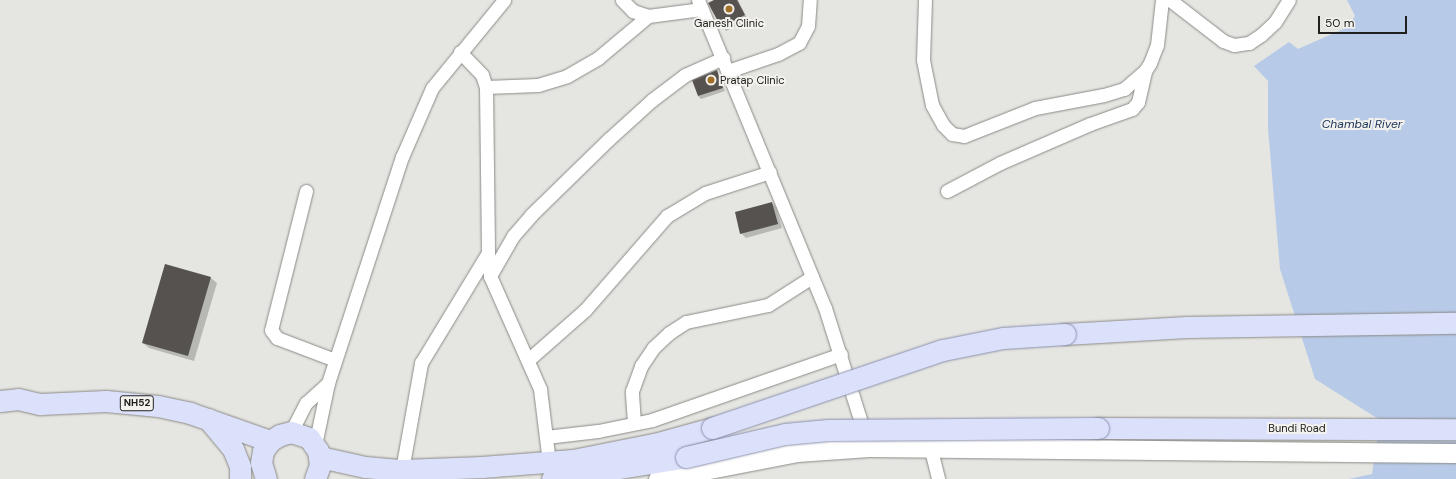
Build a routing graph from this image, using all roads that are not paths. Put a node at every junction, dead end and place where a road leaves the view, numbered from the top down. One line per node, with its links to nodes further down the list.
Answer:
1 (622, 0): 8 (street)
2 (810, 0): 11 (street)
3 (924, 0): 12 (street)
4 (1289, 0): 6 (street)
5 (502, 1): 9 (street)
6 (1171, 1): 12 (street)
7 (700, 4): 8 (street); 10 (street)
8 (648, 16): 13 (street)
9 (460, 52): 13 (street); 22 (street)
10 (723, 58): 11 (street); 18 (street)
11 (728, 71): 14 (street)
12 (1145, 71): 16 (street)
13 (486, 87): 17 (street)
14 (770, 172): 19 (street); 23 (street)
15 (306, 191): 22 (street)
16 (947, 191)
17 (488, 254): 18 (street); 38 (street)
18 (490, 276): 23 (street)
19 (812, 277): 21 (street); 29 (street)
20 (1456, 323): 39 (main road, bridge)
21 (841, 354): 29 (street); 35 (street)
22 (336, 360): 24 (street)
23 (528, 360): 32 (street)
24 (328, 383): 31 (street); 36 (street)
25 (0, 401): 26 (main road, NH52)
26 (40, 404): 27 (main road); 28 (main road, NH52)
27 (0, 416)
28 (208, 419): 33 (main road, NH52); 40 (main road)
29 (634, 424): 32 (street)
30 (1456, 429): 39 (main road, Bundi Road, bridge)
31 (292, 432): 33 (main road); 36 (main road)
32 (546, 437): 39 (street)
33 (270, 441): 41 (main road)
34 (930, 446): 35 (street); 37 (street); 44 (street)
35 (869, 447): 43 (street)
36 (318, 451): 38 (main road); 42 (main road)
37 (1456, 452)
38 (402, 470): 39 (main road)
39 (550, 470)
40 (240, 479)
41 (266, 479)
42 (315, 479)
43 (658, 479)
44 (938, 479)

